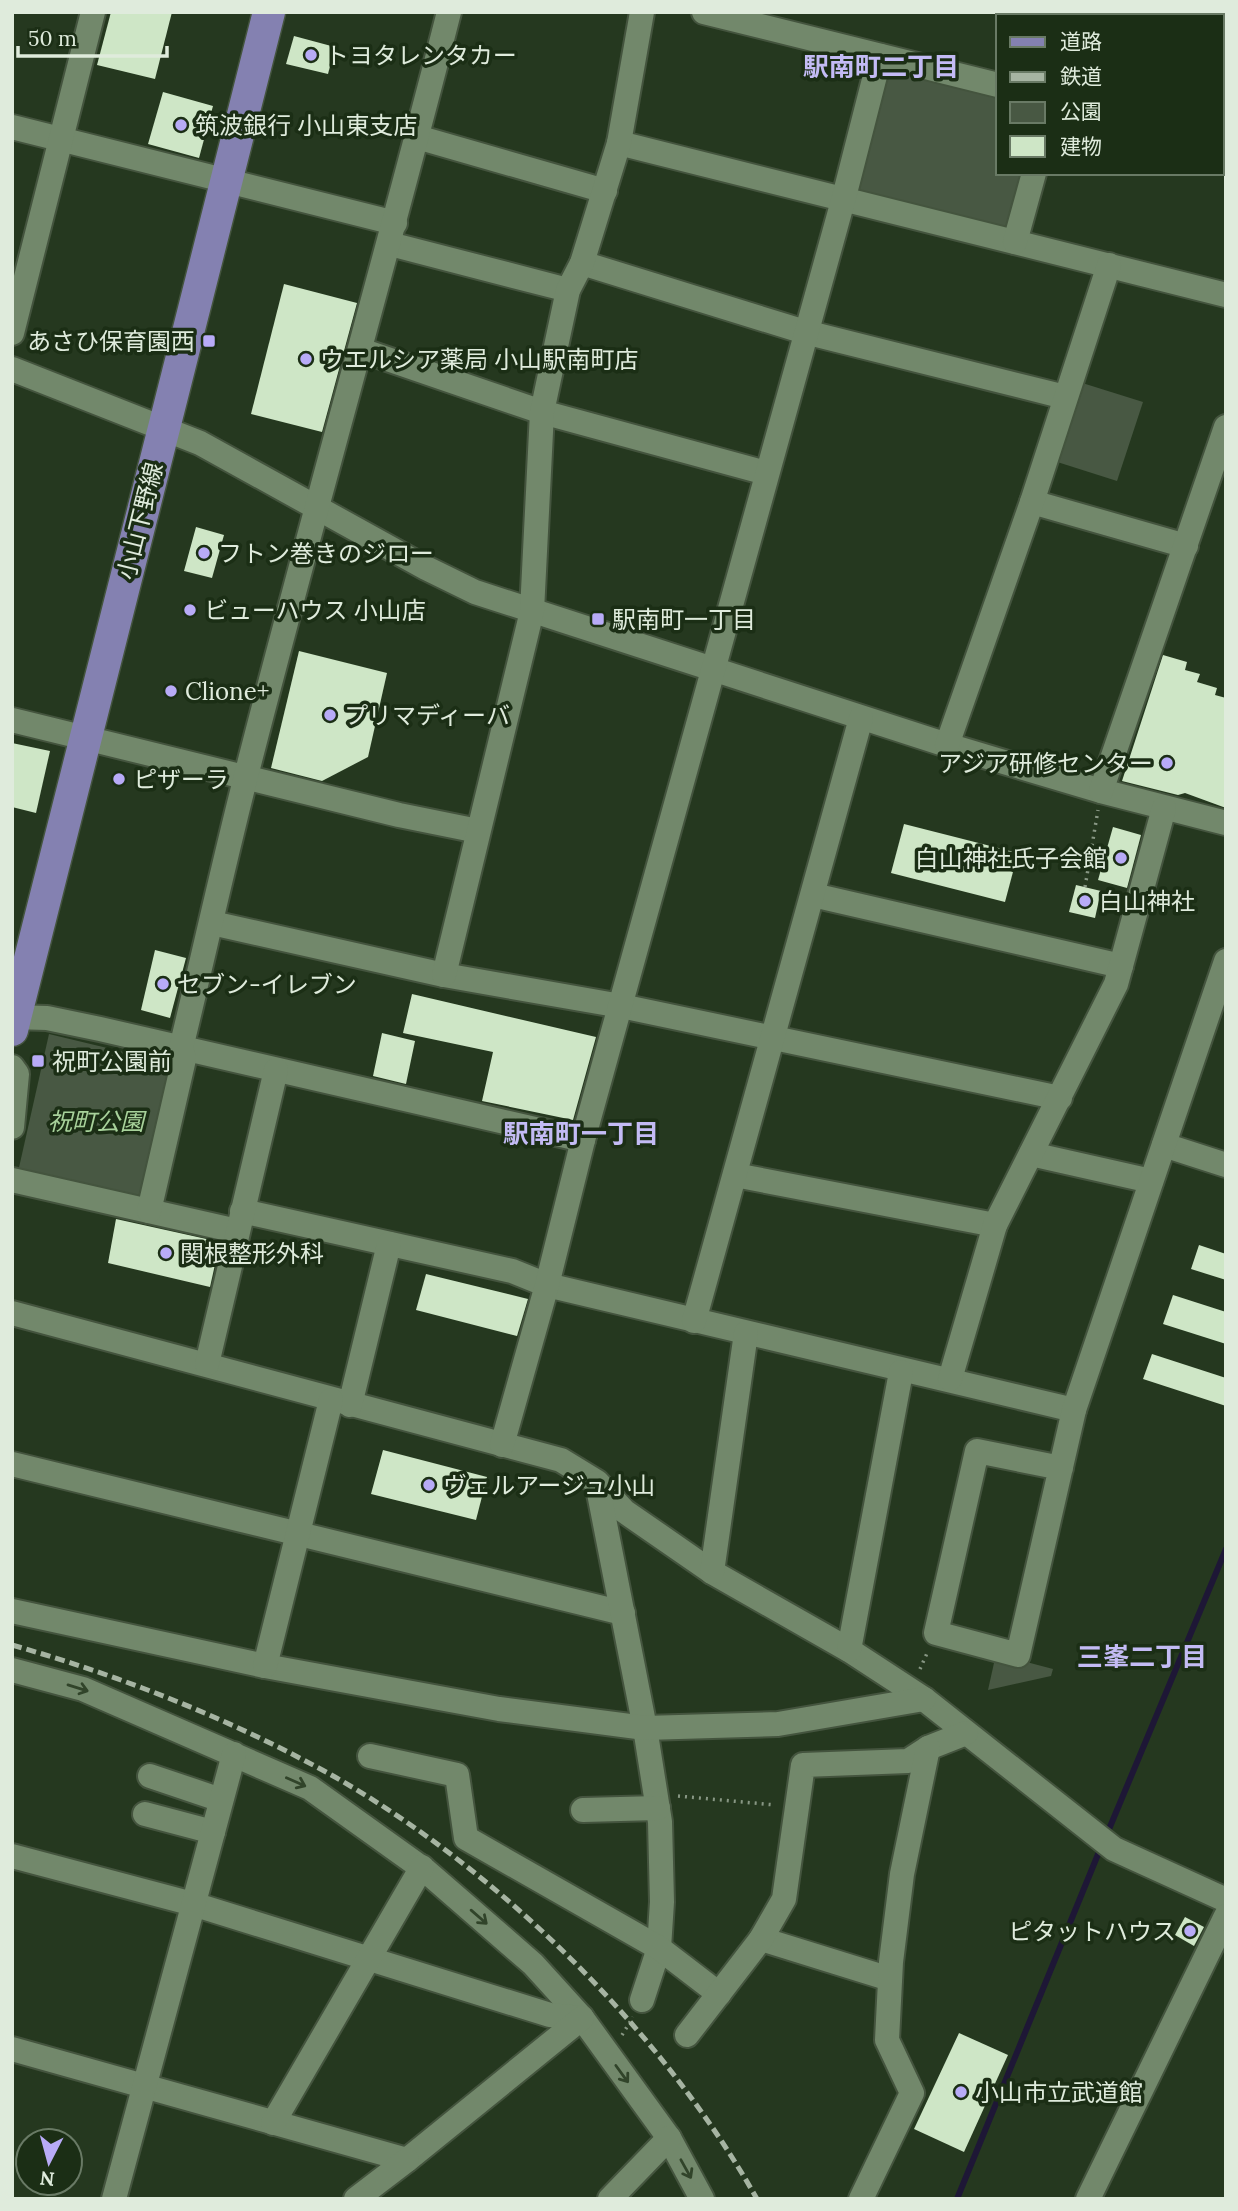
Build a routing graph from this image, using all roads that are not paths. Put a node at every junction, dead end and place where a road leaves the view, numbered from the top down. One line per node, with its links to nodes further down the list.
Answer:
1 (93, 12): 11 (street)
2 (269, 12): 14 (main road, 小山下野線)
3 (449, 12): 10 (street)
4 (642, 12): 12 (street)
5 (704, 12): 6 (street)
6 (761, 19): 7 (street)
7 (880, 57): 8 (street); 16 (street)
8 (996, 85)
9 (12, 127): 11 (street)
10 (417, 137): 15 (street); 17 (street)
11 (63, 139): 14 (street); 24 (street)
12 (619, 143): 15 (street); 16 (street)
13 (1033, 175): 18 (street)
14 (227, 180): 17 (street); 30 (main road, 小山下野線)
15 (605, 191): 19 (street)
16 (844, 198): 18 (street); 23 (street)
17 (393, 234): 21 (street); 25 (street)
18 (1015, 243): 20 (street)
19 (582, 263): 21 (street); 23 (street)
20 (1109, 265): 22 (street); 27 (street)
21 (568, 290): 28 (street)
22 (1226, 295)
23 (805, 331): 27 (street); 31 (street)
24 (12, 333)
25 (360, 349): 28 (street); 33 (street)
26 (12, 369): 30 (street)
27 (1065, 397): 32 (street)
28 (542, 412): 31 (street); 35 (street)
29 (1226, 427): 34 (street)
30 (163, 428): 33 (street); 39 (main road, 小山下野線)
31 (766, 473): 36 (street)
32 (1032, 502): 34 (street); 40 (street)
33 (317, 505): 35 (street); 41 (street)
34 (1186, 546): 42 (street)
35 (532, 611): 36 (street); 45 (street)
36 (713, 667): 37 (street); 51 (street)
37 (861, 718): 40 (street); 46 (street)
38 (12, 720): 39 (street)
39 (86, 738): 41 (street); 52 (main road, 小山下野線)
40 (947, 746): 42 (street)
41 (246, 778): 45 (street); 47 (street)
42 (1101, 791): 43 (street)
43 (1164, 808): 44 (street); 49 (street)
44 (1226, 823)
45 (478, 831): 50 (street)
46 (813, 895): 49 (street); 53 (street)
47 (212, 923): 50 (street); 54 (street)
48 (1226, 961): 60 (street)
49 (1121, 966): 57 (street)
50 (444, 975): 51 (street)
51 (621, 1006): 53 (street); 59 (street)
52 (13, 1021): 54 (street)
53 (773, 1038): 57 (street); 63 (street)
54 (181, 1048): 56 (street); 66 (street)
55 (12, 1066): 58 (street)
56 (276, 1070): 59 (street); 67 (street)
57 (1060, 1098): 61 (street)
58 (12, 1127)
59 (583, 1140): 70 (street)
60 (1164, 1145): 62 (street); 65 (street)
61 (1031, 1154): 65 (street); 68 (street)
62 (1226, 1165)
63 (735, 1175): 68 (street); 72 (street)
64 (12, 1180): 66 (street)
65 (1151, 1181): 78 (street)
66 (149, 1211): 67 (street)
67 (240, 1221): 69 (street); 74 (street)
68 (995, 1225): 76 (street)
69 (389, 1244): 70 (street); 77 (street)
70 (547, 1285): 72 (street); 79 (street)
71 (12, 1313): 74 (street)
72 (694, 1321): 73 (street)
73 (746, 1333): 75 (street); 84 (street)
74 (207, 1364): 77 (street)
75 (901, 1372): 76 (street); 87 (street)
76 (950, 1380): 78 (street)
77 (341, 1403): 79 (street); 83 (street)
78 (1074, 1410): 81 (street)
79 (502, 1444): 82 (street)
80 (12, 1464): 83 (street)
81 (1060, 1468): 81 (street)
82 (597, 1482): 84 (street); 86 (street)
83 (297, 1533): 86 (street); 88 (street)
84 (712, 1572): 87 (street)
85 (12, 1611): 88 (street)
86 (623, 1613): 91 (street)
87 (849, 1650): 90 (street)
88 (265, 1666): 91 (street)
89 (12, 1670): 94 (street, one-way to 94)
90 (917, 1695): 91 (street); 92 (street)
91 (645, 1728): 98 (street)
92 (966, 1733): 93 (street); 104 (street)
93 (928, 1748): 107 (street); 110 (street)
94 (234, 1754): 97 (street); 103 (street, one-way to 103)
95 (370, 1756): 108 (street)
96 (150, 1776): 97 (street)
97 (221, 1800): 101 (street)
98 (656, 1801): 99 (street); 108 (street)
99 (583, 1810)
100 (145, 1814): 101 (street)
101 (213, 1832): 105 (street)
102 (12, 1856): 105 (street)
103 (422, 1867): 109 (street); 113 (street, one-way to 113)
104 (1226, 1900)
105 (193, 1905): 109 (street); 116 (street)
106 (1226, 1916): 125 (street)
107 (761, 1938): 110 (street); 111 (street)
108 (659, 1948): 111 (street); 112 (street)
109 (368, 1960): 113 (street); 117 (street)
110 (890, 1979): 124 (street)
111 (719, 1994): 114 (street)
112 (642, 2000)
113 (582, 2018): 118 (street, one-way to 118); 119 (street)
114 (687, 2035)
115 (12, 2049): 116 (street)
116 (143, 2087): 117 (street); 120 (street)
117 (273, 2123): 119 (street)
118 (669, 2138): 122 (street); 123 (street, one-way to 123)
119 (407, 2160): 121 (street)
120 (114, 2199)
121 (356, 2199)
122 (610, 2199)
123 (702, 2199)
124 (861, 2199)
125 (1088, 2199)

